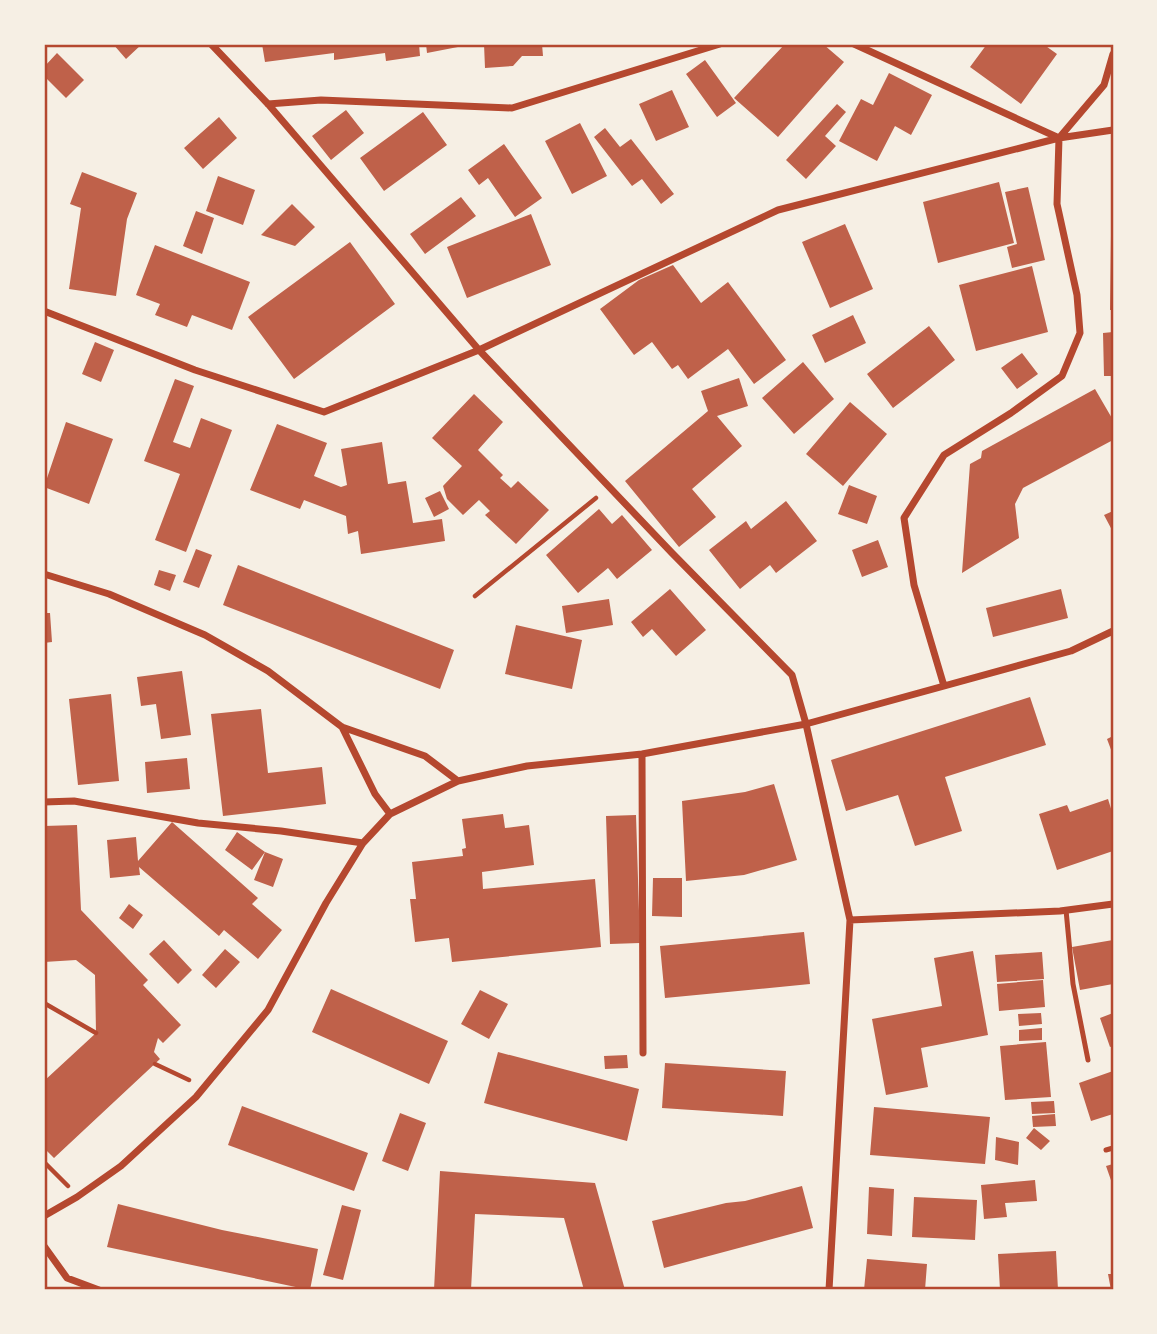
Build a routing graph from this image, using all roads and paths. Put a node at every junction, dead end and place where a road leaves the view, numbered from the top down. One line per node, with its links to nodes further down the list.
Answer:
1 (211, 44): 5 (street)
2 (720, 44): 5 (street)
3 (854, 44): 7 (street)
4 (1113, 54): 7 (street)
5 (268, 104): 9 (street)
6 (1113, 130): 7 (street)
7 (1059, 138): 9 (street); 14 (street)
8 (44, 311): 9 (street)
9 (479, 350): 10 (street)
10 (609, 487): 12 (path); 15 (street)
11 (44, 574): 16 (street)
12 (475, 596)
13 (1113, 631): 14 (street)
14 (944, 685): 15 (street)
15 (806, 724): 17 (street); 24 (street)
16 (342, 727): 18 (street); 20 (street)
17 (642, 754): 18 (street); 27 (street)
18 (458, 782): 20 (street)
19 (44, 802): 21 (street)
20 (390, 814): 21 (street)
21 (363, 843): 30 (street)
22 (1113, 904): 23 (street)
23 (1066, 910): 24 (street); 28 (lane)
24 (850, 920): 38 (street)
25 (44, 1003): 26 (path)
26 (96, 1033)
27 (643, 1053)
28 (1088, 1060)
29 (155, 1064): 30 (path)
30 (204, 1088): 34 (street)
31 (1113, 1148): 32 (lane)
32 (1106, 1150)
33 (44, 1162): 34 (path)
34 (77, 1197): 35 (street)
35 (44, 1216)
36 (44, 1246): 37 (street)
37 (99, 1290)
38 (829, 1290)

